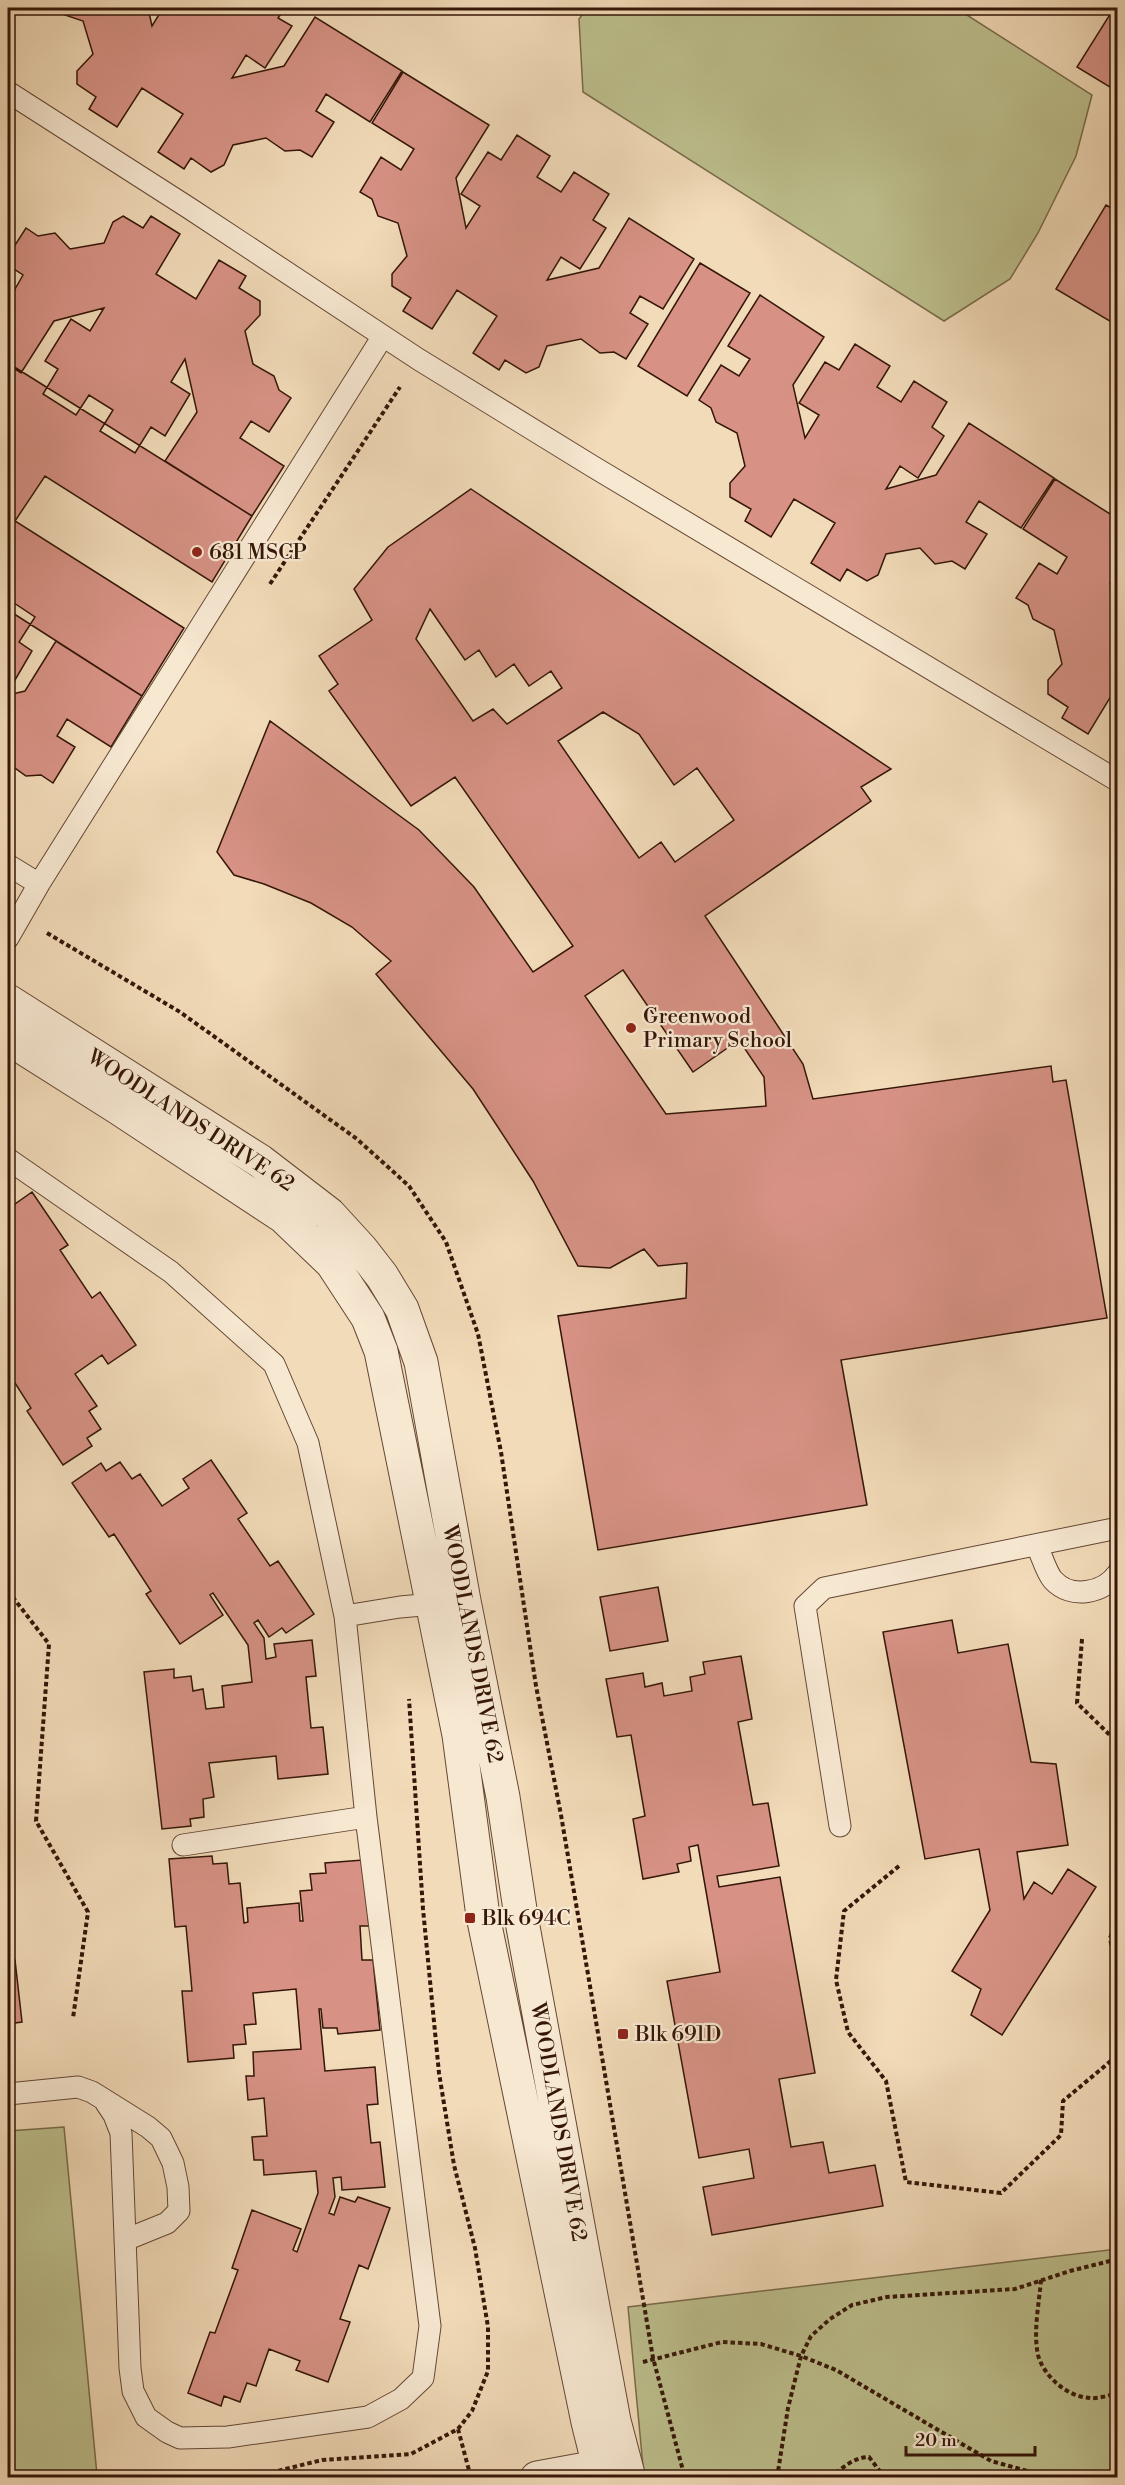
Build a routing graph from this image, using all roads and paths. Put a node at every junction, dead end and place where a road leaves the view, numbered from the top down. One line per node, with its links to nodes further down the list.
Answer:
1 (8, 92): 2 (lane)
2 (383, 336): 3 (lane); 5 (lane)
3 (1118, 781)
4 (8, 865): 5 (lane)
5 (39, 884): 6 (lane)
6 (8, 938)
7 (8, 1001): 14 (street, WOODLANDS DRIVE 62)
8 (8, 1038): 14 (street, WOODLANDS DRIVE 62)
9 (8, 1160): 15 (lane)
10 (1118, 1528): 11 (lane)
11 (1037, 1546): 12 (lane); 19 (lane)
12 (1118, 1573)
13 (8, 1591): 24 (path)
14 (448, 1603): 15 (lane); 32 (street, WOODLANDS DRIVE 62); 34 (street, WOODLANDS DRIVE 62)
15 (345, 1616): 18 (lane)
16 (1082, 1639): 17 (path)
17 (1118, 1743)
18 (366, 1817): 20 (lane); 28 (lane)
19 (840, 1826)
20 (183, 1845)
21 (899, 1866): 25 (path)
22 (1118, 1920): 23 (path)
23 (1118, 1982)
24 (73, 2019)
25 (1118, 2055)
26 (8, 2094): 27 (lane)
27 (106, 2103): 28 (lane); 28 (lane)
28 (125, 2240)
29 (1118, 2259): 30 (path)
30 (1041, 2280): 31 (path); 33 (path)
31 (801, 2356): 32 (path); 38 (path); 41 (path)
32 (606, 2376): 34 (street, WOODLANDS DRIVE 62)
33 (1118, 2393)
34 (614, 2471): 37 (street)
35 (249, 2478): 36 (path)
36 (471, 2478)
37 (537, 2478)
38 (777, 2478)
39 (830, 2478): 40 (path)
40 (885, 2478)
41 (1062, 2478)
42 (1083, 2478): 43 (path)
43 (1114, 2478)

